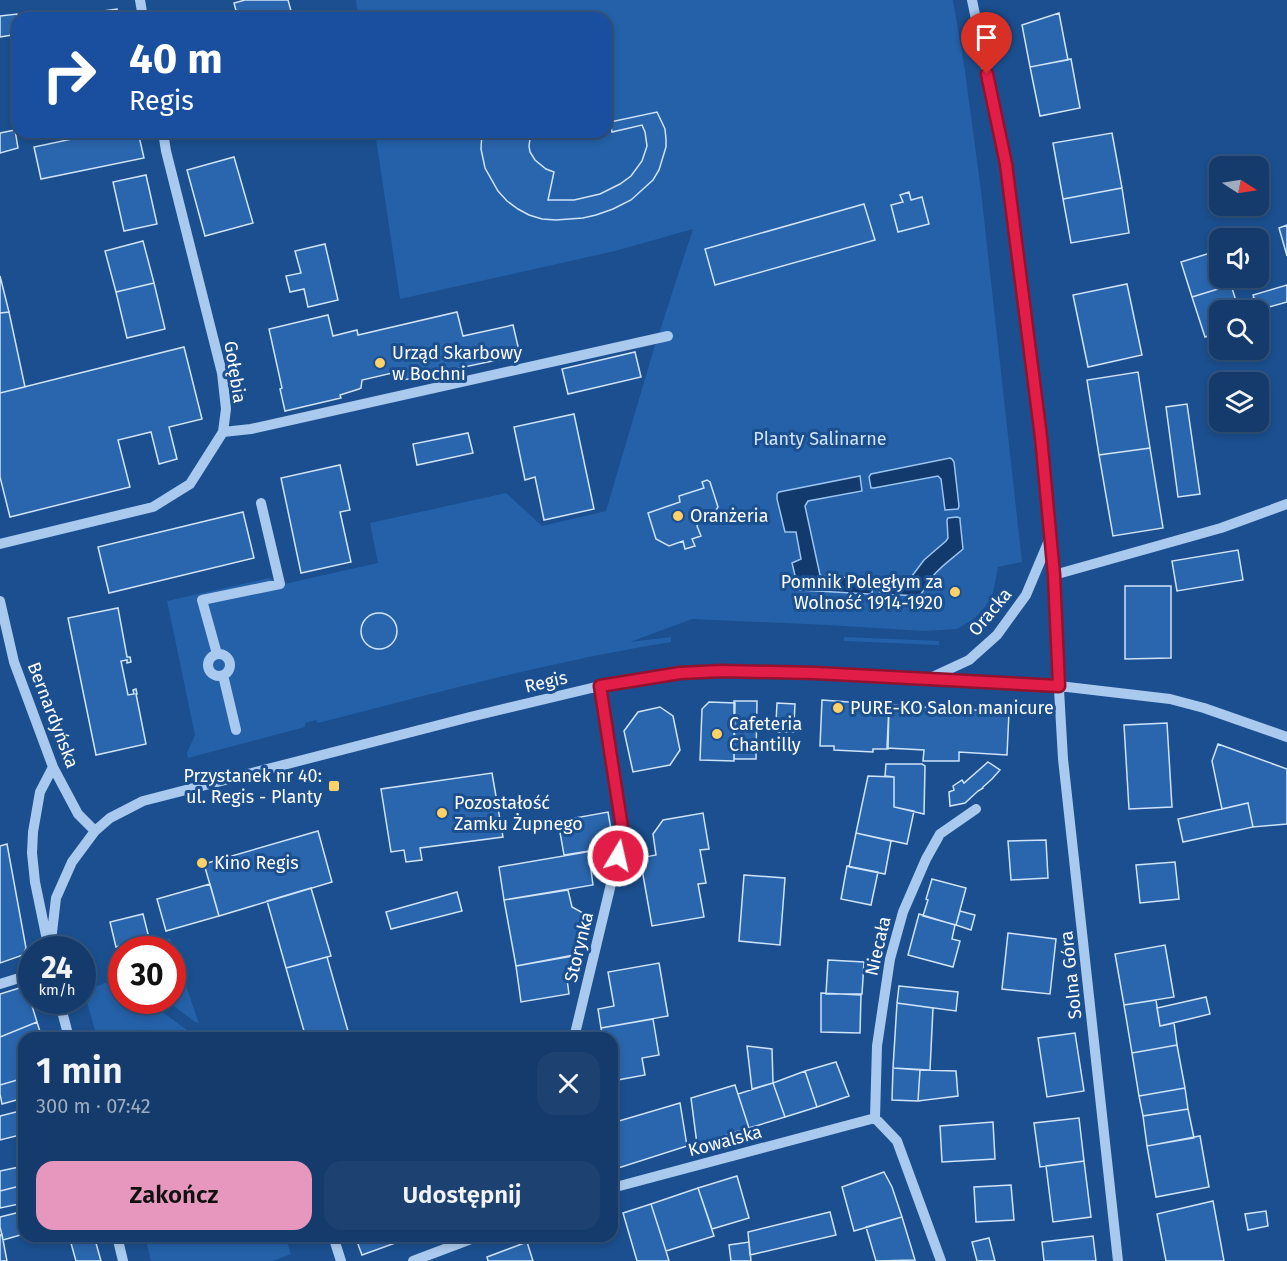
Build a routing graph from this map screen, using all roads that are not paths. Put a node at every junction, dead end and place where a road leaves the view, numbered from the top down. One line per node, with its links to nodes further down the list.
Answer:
1 (972, 0): 7 (street, Oracka)
2 (164, 138): 4 (street, Gołębia)
3 (668, 336): 4 (street)
4 (223, 432): 8 (street, Gołębia)
5 (261, 503): 11 (street)
6 (1287, 504): 9 (street)
7 (1050, 536): 9 (street, Oracka); 13 (street, Oracka)
8 (0, 544)
9 (1054, 575): 15 (street, Oracka)
10 (0, 602): 18 (street, Bernardyńska)
11 (217, 654): 12 (street); 12 (street)
12 (223, 675): 16 (street)
13 (924, 680): 14 (street, Regis); 15 (street, Regis)
14 (600, 686): 20 (street, Regis); 27 (street, Storynka)
15 (1059, 686): 17 (street, Regis); 37 (street, Solna Góra)
16 (236, 730)
17 (1287, 737)
18 (53, 767): 20 (street, Bernardyńska); 21 (street)
19 (976, 809): 28 (street, Niecała)
20 (95, 831): 22 (street, Regis)
21 (46, 936)
22 (51, 936)
23 (18, 978): 24 (street)
24 (0, 984)
25 (63, 1014): 26 (street)
26 (68, 1032)
27 (575, 1032)
28 (875, 1118): 29 (street, Kowalska); 36 (street)
29 (618, 1186)
30 (118, 1242): 33 (street)
31 (335, 1242): 34 (street)
32 (463, 1242): 35 (street)
33 (123, 1261)
34 (341, 1261)
35 (413, 1261)
36 (941, 1261)
37 (1118, 1261)

